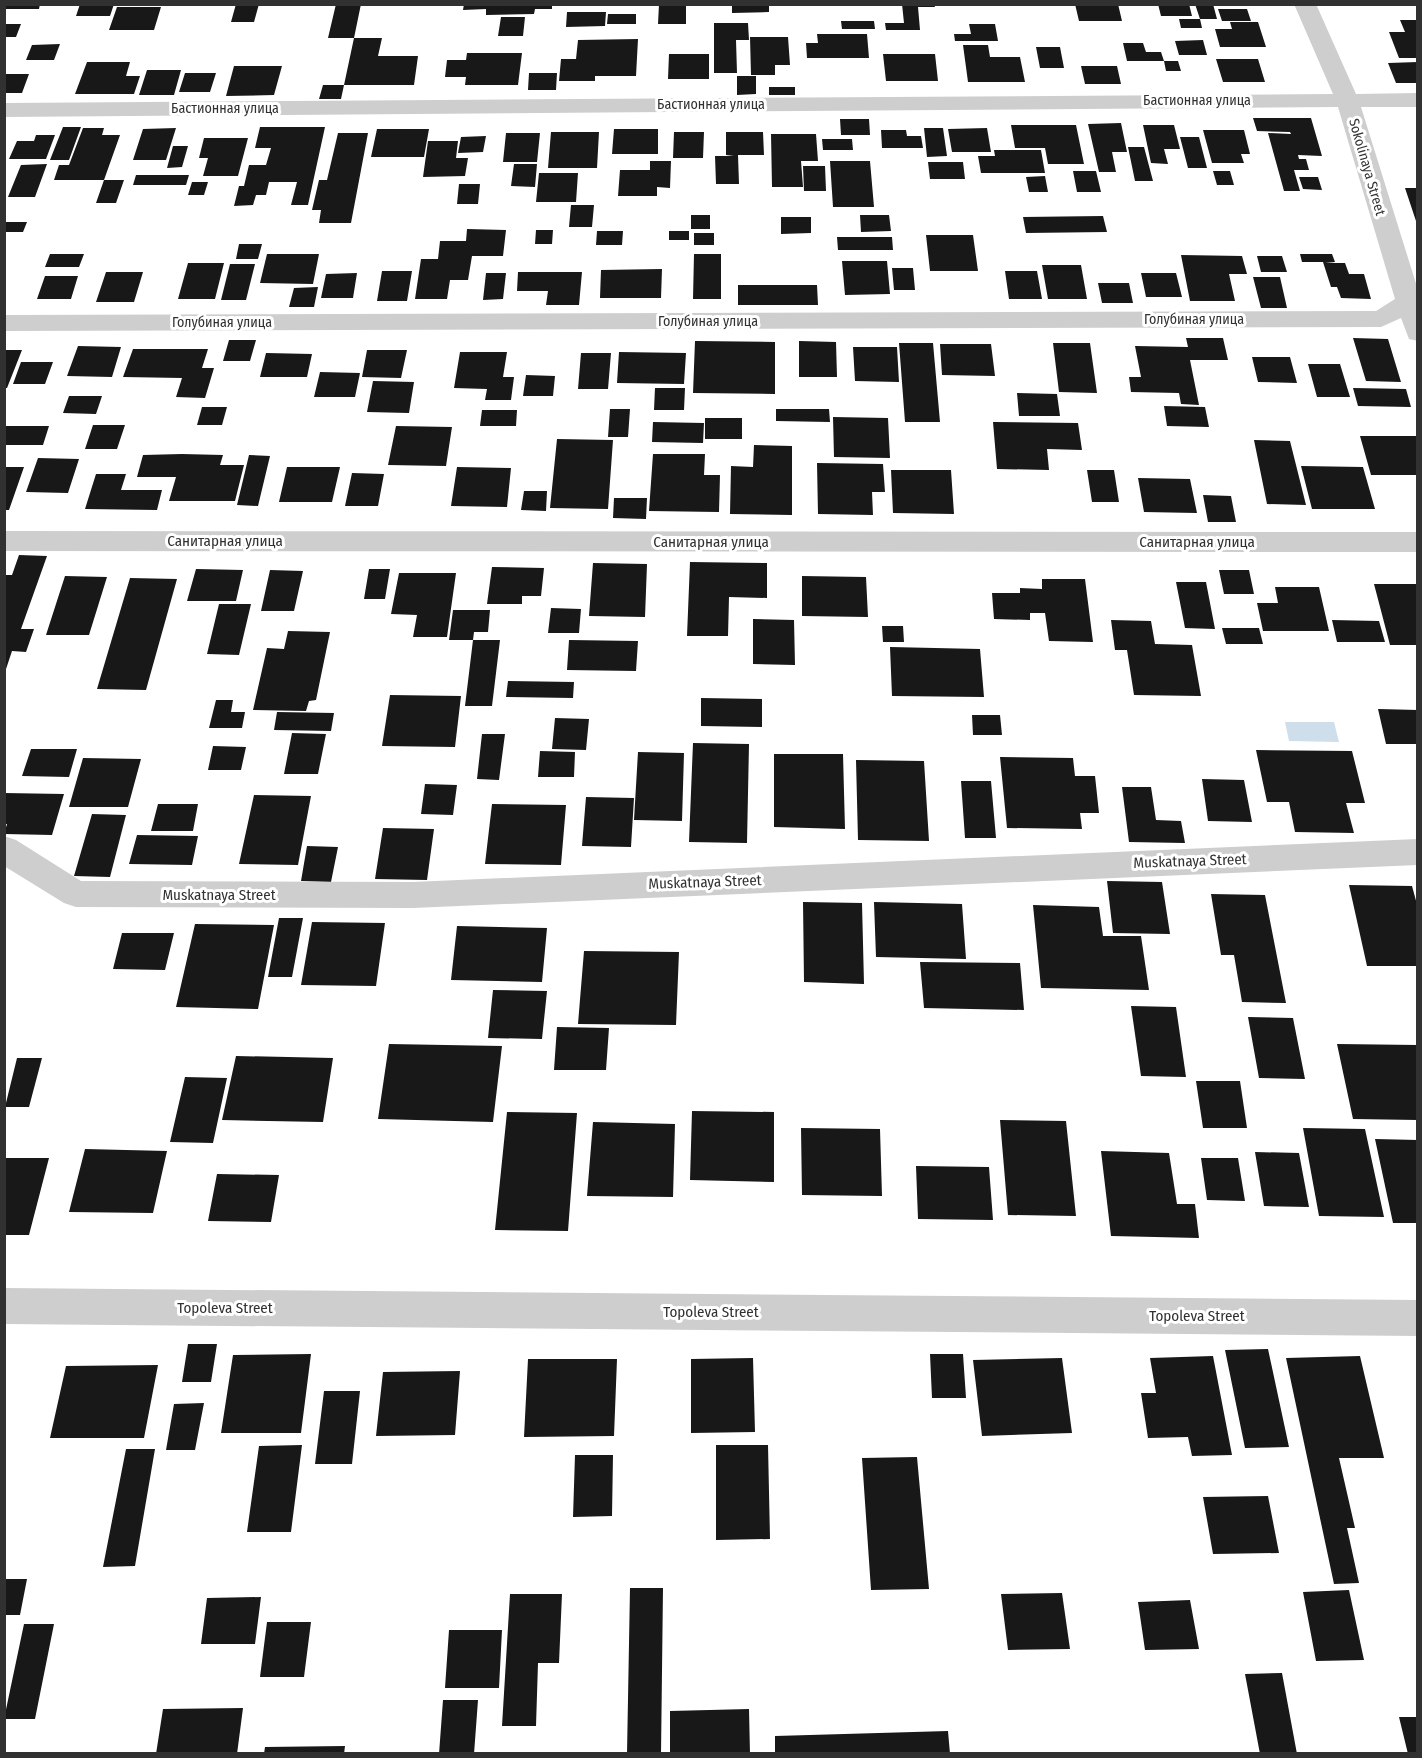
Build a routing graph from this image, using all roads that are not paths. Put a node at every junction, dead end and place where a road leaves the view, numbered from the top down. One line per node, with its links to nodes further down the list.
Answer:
1 (1305, 4): 2 (street, Sokolinaya Street)
2 (1347, 99): 3 (street, Бастионная улица); 4 (street, Бастионная улица); 5 (street, Sokolinaya Street)
3 (1418, 100)
4 (4, 110)
5 (1412, 302): 6 (street, Голубиная улица); 7 (street, Sokolinaya Street)
6 (4, 323)
7 (1418, 333)
8 (4, 541): 9 (street, Санитарная улица)
9 (1418, 542)
10 (4, 849): 11 (street, Muskatnaya Street)
11 (1418, 852)
12 (4, 1306): 13 (street, Topoleva Street)
13 (1418, 1318)

